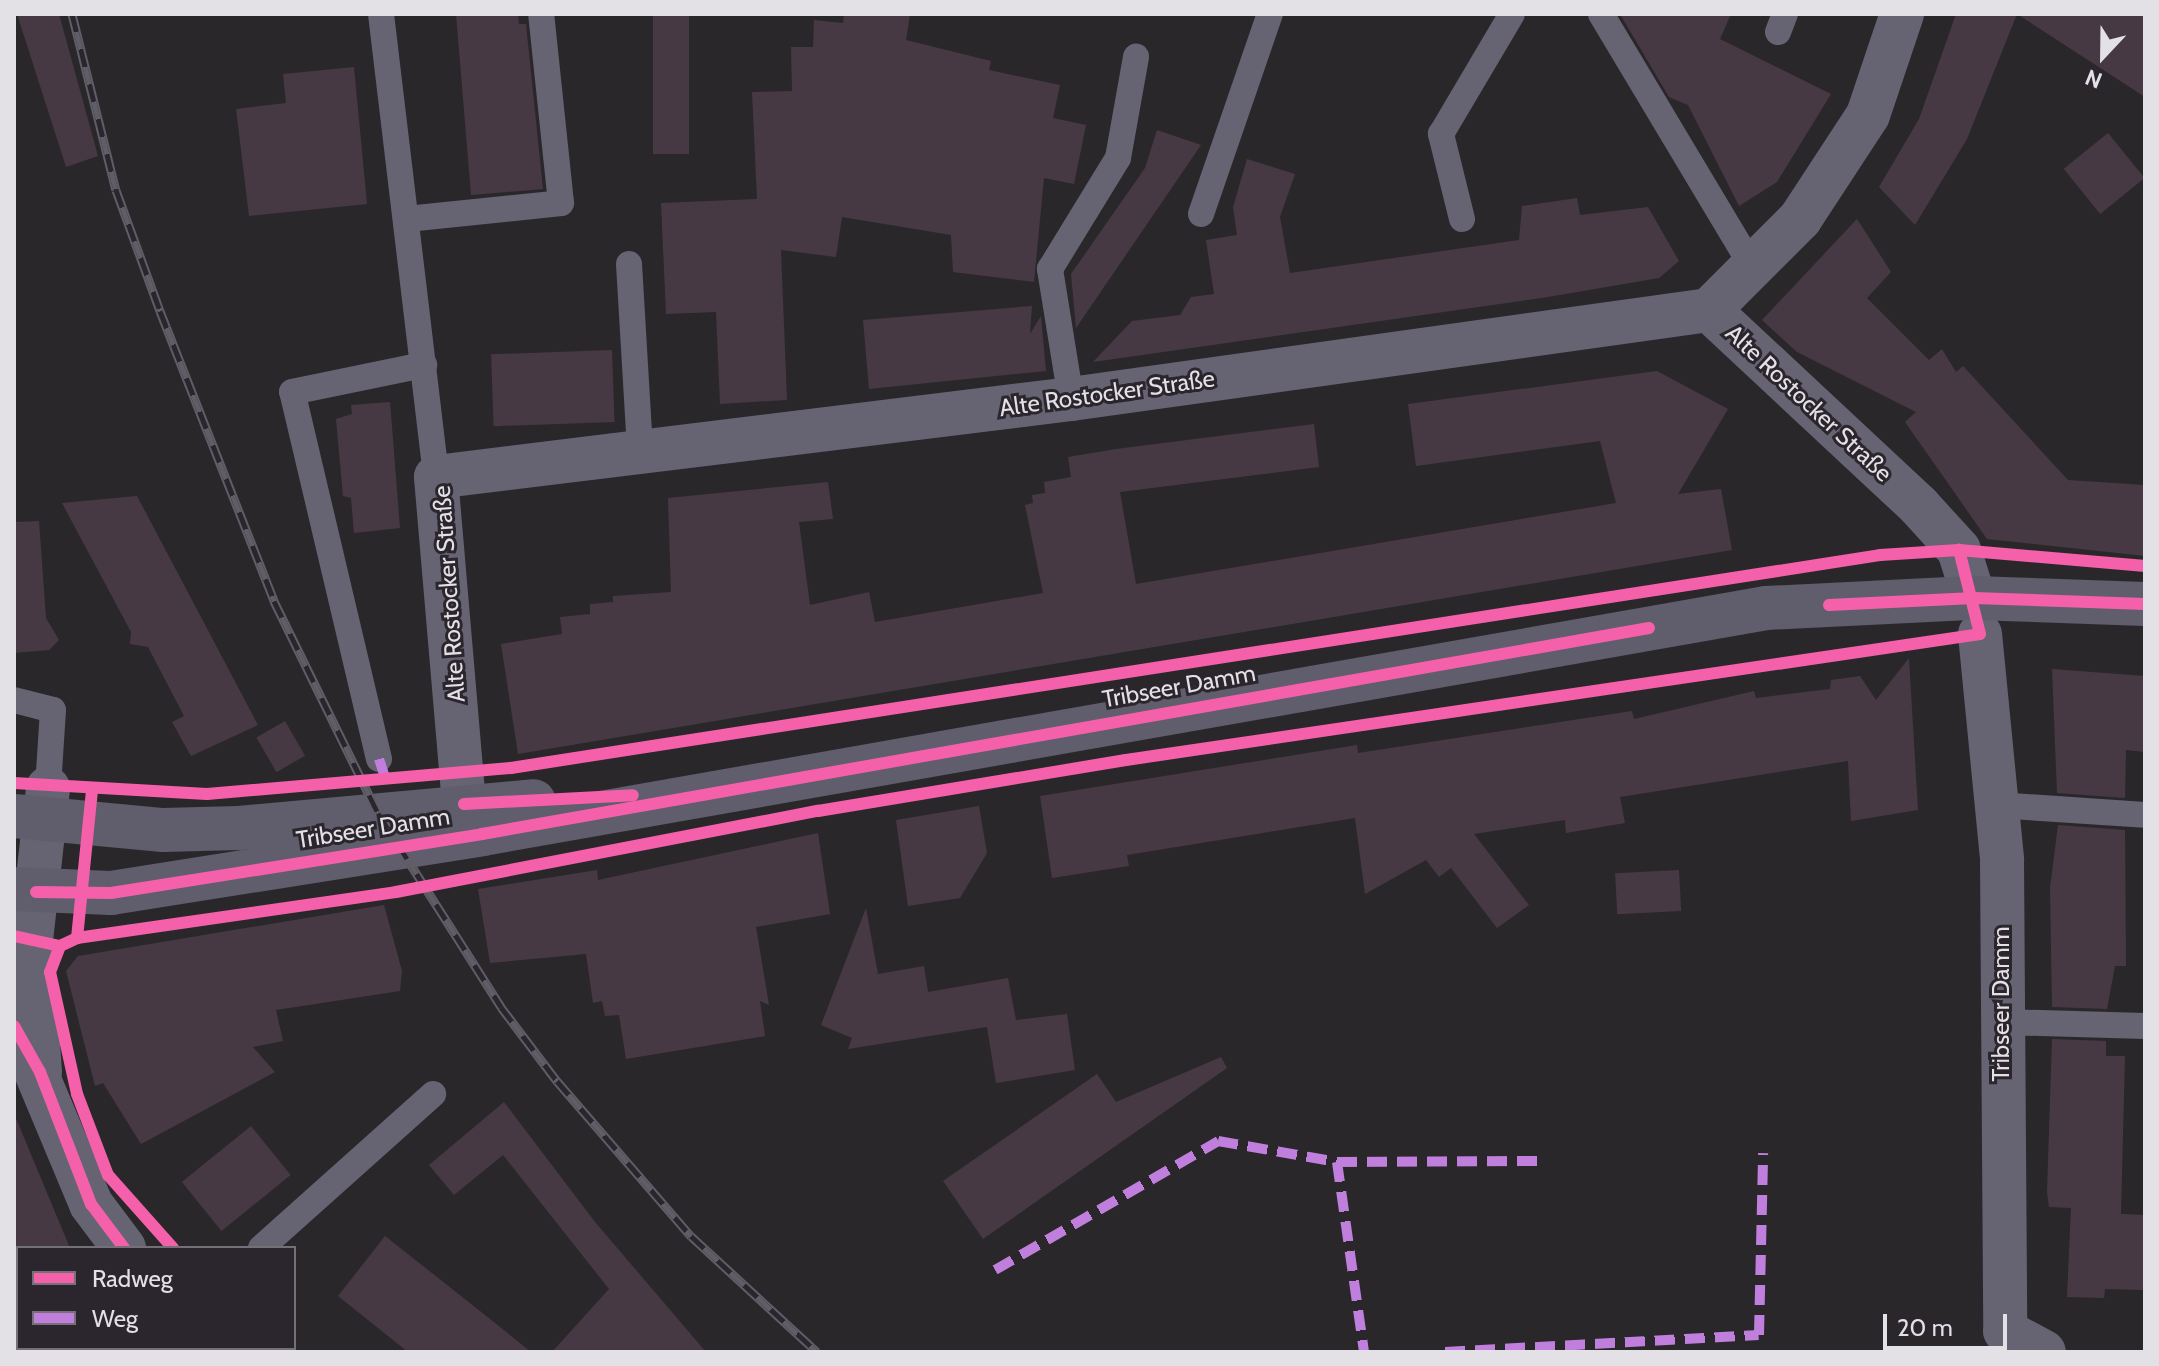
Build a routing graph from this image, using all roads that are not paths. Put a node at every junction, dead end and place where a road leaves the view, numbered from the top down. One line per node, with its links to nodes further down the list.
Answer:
1 (381, 14): 9 (lane)
2 (541, 14): 9 (lane)
3 (1270, 14): 8 (lane)
4 (1512, 14): 10 (lane)
5 (1601, 14): 12 (lane)
6 (1902, 14): 12 (street)
7 (1136, 57): 15 (lane)
8 (1201, 214)
9 (407, 219): 14 (lane)
10 (1462, 219)
11 (629, 264): 16 (lane)
12 (1751, 265): 13 (street)
13 (1709, 310): 15 (street, Alte Rostocker Straße); 19 (street, Alte Rostocker Straße)
14 (424, 365): 17 (lane); 21 (lane)
15 (1071, 399): 16 (street, Alte Rostocker Straße)
16 (640, 451): 17 (street, Alte Rostocker Straße)
17 (436, 477): 23 (street, Alte Rostocker Straße)
18 (2145, 604): 19 (main road, Tribseer Damm)
19 (1977, 616): 22 (main road, Tribseer Damm); 24 (street, Tribseer Damm)
20 (14, 700): 25 (lane)
21 (379, 759)
22 (716, 791): 23 (main road, Tribseer Damm); 27 (main road, Tribseer Damm)
23 (464, 804): 25 (main road, Tribseer Damm)
24 (1996, 805): 26 (lane); 28 (street, Tribseer Damm)
25 (35, 808): 27 (street)
26 (2145, 815)
27 (25, 891): 31 (street)
28 (2001, 1022): 30 (lane); 35 (street, Tribseer Damm)
29 (14, 1026): 31 (street)
30 (2145, 1026)
31 (40, 1072): 33 (street)
32 (433, 1094): 34 (lane)
33 (122, 1246)
34 (263, 1246)
35 (2044, 1352)

